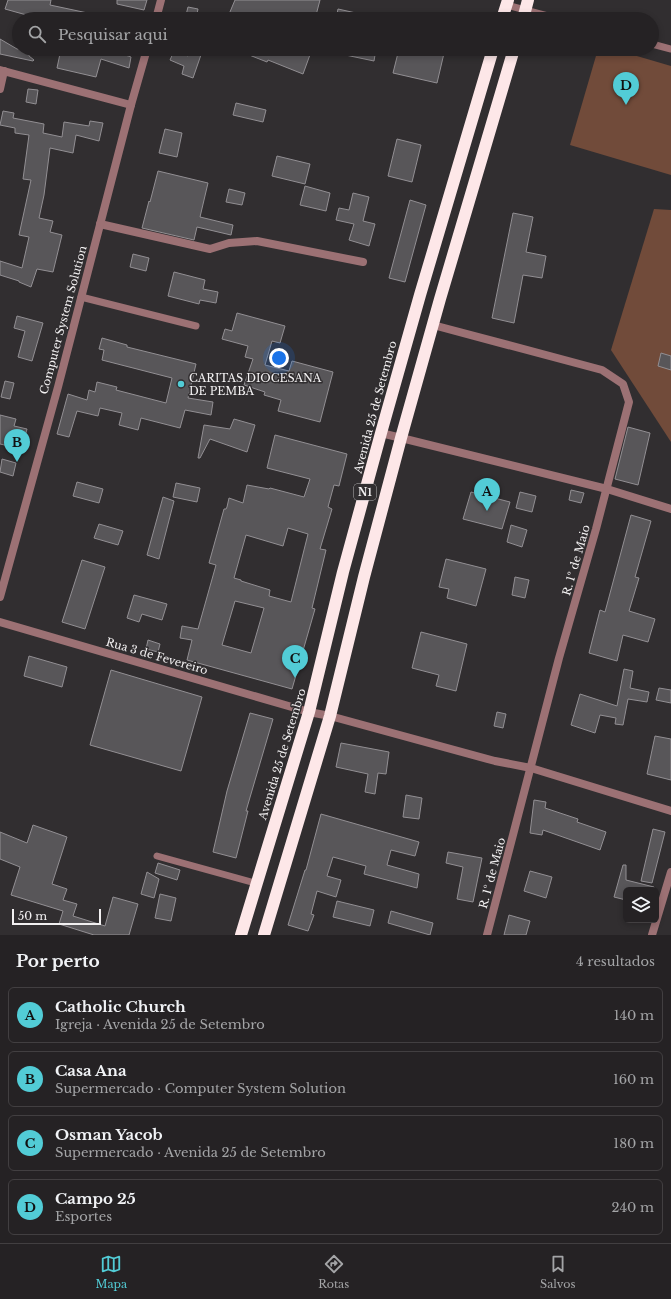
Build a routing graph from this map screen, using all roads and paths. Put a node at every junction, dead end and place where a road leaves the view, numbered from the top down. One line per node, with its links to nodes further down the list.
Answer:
1 (161, 0): 4 (street)
2 (507, 2): 3 (lane); 5 (highway)
3 (525, 10)
4 (158, 12)
5 (504, 12)
6 (659, 46): 7 (lane)
7 (671, 49)
8 (145, 56): 13 (street, Computer System Solution)
9 (491, 56): 16 (highway, Avenida 25 de Setembro / N1)
10 (512, 56): 18 (highway, N1)
11 (2, 70): 12 (street); 13 (street)
12 (0, 89)
13 (131, 105): 14 (street, Computer System Solution)
14 (100, 224): 15 (street); 17 (street, Computer System Solution)
15 (363, 262)
16 (420, 295): 18 (highway); 21 (highway, Avenida 25 de Setembro / N1)
17 (81, 297): 20 (lane); 27 (street, Computer System Solution)
18 (440, 299): 19 (highway, N1)
19 (433, 325): 22 (highway, N1); 23 (street, R. 1º de Maio)
20 (196, 326)
21 (381, 433): 22 (street); 25 (highway, Avenida 25 de Setembro / N1)
22 (401, 438): 23 (street); 26 (highway, N1)
23 (607, 489): 24 (street); 31 (street, R. 1º de Maio)
24 (671, 509)
25 (343, 572): 26 (highway); 29 (highway, Avenida 25 de Setembro / N1)
26 (364, 577): 30 (highway, N1)
27 (1, 593)
28 (0, 622): 29 (street, Rua 3 de Fevereiro)
29 (309, 712): 30 (street, Rua 3 de Fevereiro); 34 (highway, Avenida 25 de Setembro / N1)
30 (330, 716): 31 (street, Rua 3 de Fevereiro); 35 (highway, N1)
31 (531, 768): 32 (street, Rua 3 de Fevereiro); 40 (street, R. 1º de Maio)
32 (671, 810)
33 (157, 856): 37 (lane)
34 (264, 860): 35 (highway); 37 (highway, Avenida 25 de Setembro / N1)
35 (285, 866): 39 (highway, N1)
36 (671, 872): 41 (street)
37 (256, 883): 38 (highway, Avenida 25 de Setembro / N1)
38 (241, 935)
39 (264, 935)
40 (487, 935)
41 (652, 935)

